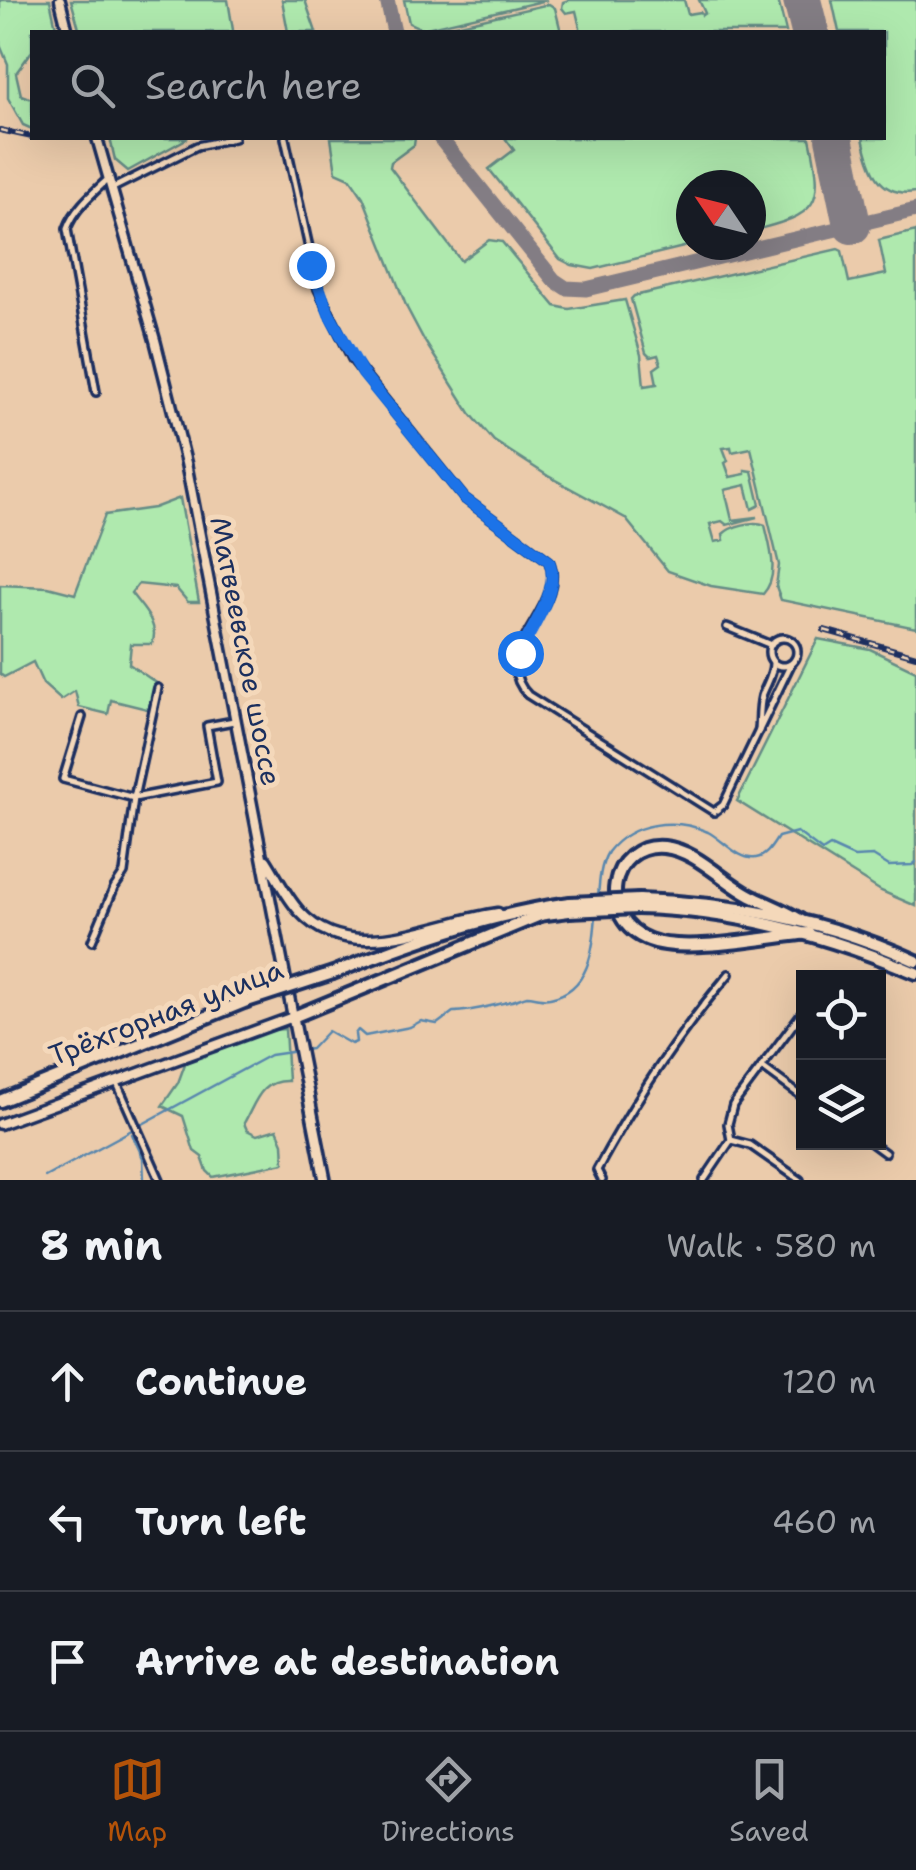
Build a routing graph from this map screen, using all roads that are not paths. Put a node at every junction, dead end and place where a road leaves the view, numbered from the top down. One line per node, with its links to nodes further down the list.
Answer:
1 (60, 0): 2 (main road)
2 (68, 30)
3 (98, 140): 6 (main road, Матвеевское шоссе)
4 (225, 140): 6 (street)
5 (286, 140): 15 (street)
6 (109, 185): 7 (street); 14 (main road, Матвеевское шоссе)
7 (96, 392)
8 (727, 627): 9 (street)
9 (771, 645): 10 (street); 11 (street)
10 (773, 663): 11 (street); 15 (street)
11 (792, 664): 15 (street)
12 (158, 688): 16 (street)
13 (82, 717): 16 (street)
14 (237, 721): 16 (street); 17 (main road, Матвеевское шоссе)
15 (758, 734)
16 (134, 798): 22 (street)
17 (262, 852): 19 (main road); 26 (main road, Матвеевское шоссе)
18 (638, 904): 19 (highway, bridge); 20 (highway); 21 (highway)
19 (543, 911): 26 (highway); 31 (highway, Трёхгорная улица, bridge)
20 (800, 920): 21 (highway); 23 (highway)
21 (810, 934): 24 (highway)
22 (92, 941)
23 (916, 961)
24 (916, 973)
25 (728, 974): 38 (street)
26 (293, 1017): 29 (main road); 37 (main road, Матвеевское шоссе)
27 (796, 1021): 28 (street)
28 (761, 1067): 30 (street); 33 (street)
29 (116, 1080): 32 (main road); 36 (street)
30 (796, 1092)
31 (0, 1101)
32 (0, 1124)
33 (732, 1140): 39 (street); 40 (street)
34 (881, 1150): 35 (street)
35 (886, 1154)
36 (160, 1180)
37 (324, 1180)
38 (602, 1180)
39 (704, 1180)
40 (800, 1180)

